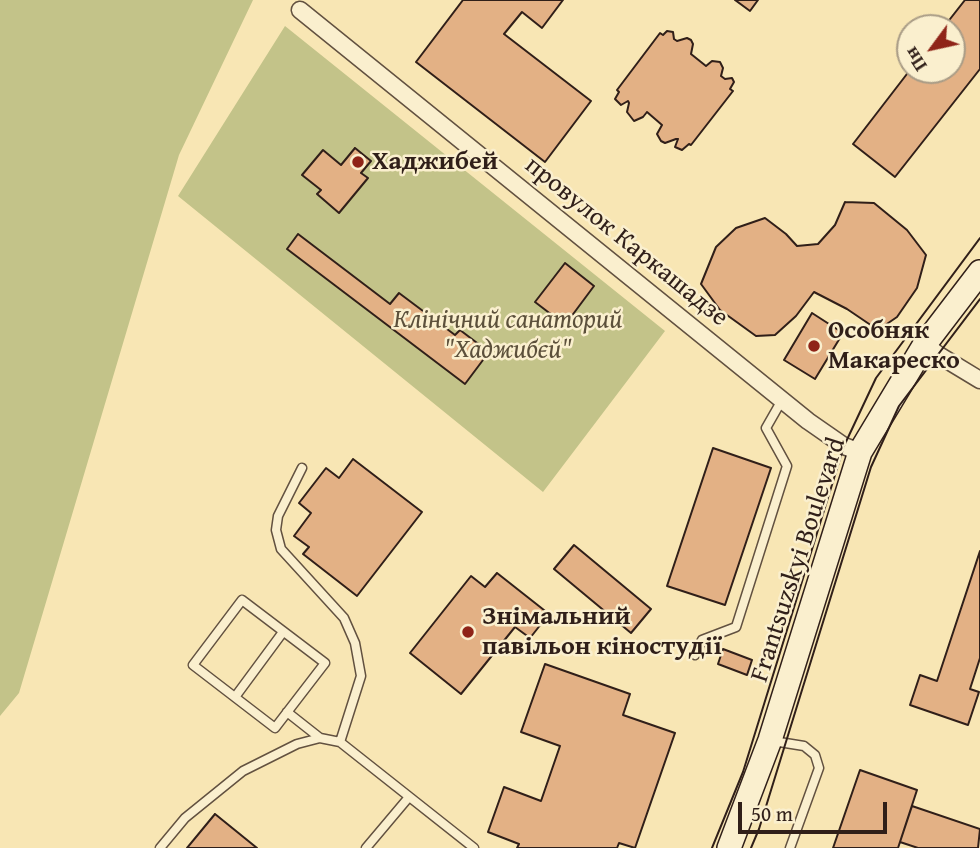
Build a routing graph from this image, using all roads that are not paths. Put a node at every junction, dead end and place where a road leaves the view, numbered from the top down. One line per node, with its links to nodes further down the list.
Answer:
1 (300, 10): 5 (street, провулок Каркашадзе)
2 (980, 272): 3 (street, Frantsuzskyi Boulevard)
3 (925, 344): 4 (street); 6 (street, Frantsuzskyi Boulevard)
4 (980, 380)
5 (782, 400): 6 (street, провулок Каркашадзе); 9 (lane)
6 (860, 452): 13 (street, Frantsuzskyi Boulevard)
7 (302, 468): 14 (lane)
8 (283, 632): 10 (lane); 10 (lane); 11 (lane)
9 (695, 655)
10 (235, 697): 11 (lane)
11 (287, 712): 12 (lane)
12 (320, 738): 14 (lane); 16 (lane)
13 (770, 740): 19 (street, Frantsuzskyi Boulevard); 20 (lane)
14 (340, 742): 15 (lane)
15 (409, 797): 17 (lane); 18 (lane)
16 (160, 848)
17 (366, 848)
18 (474, 848)
19 (729, 848)
20 (790, 848)

